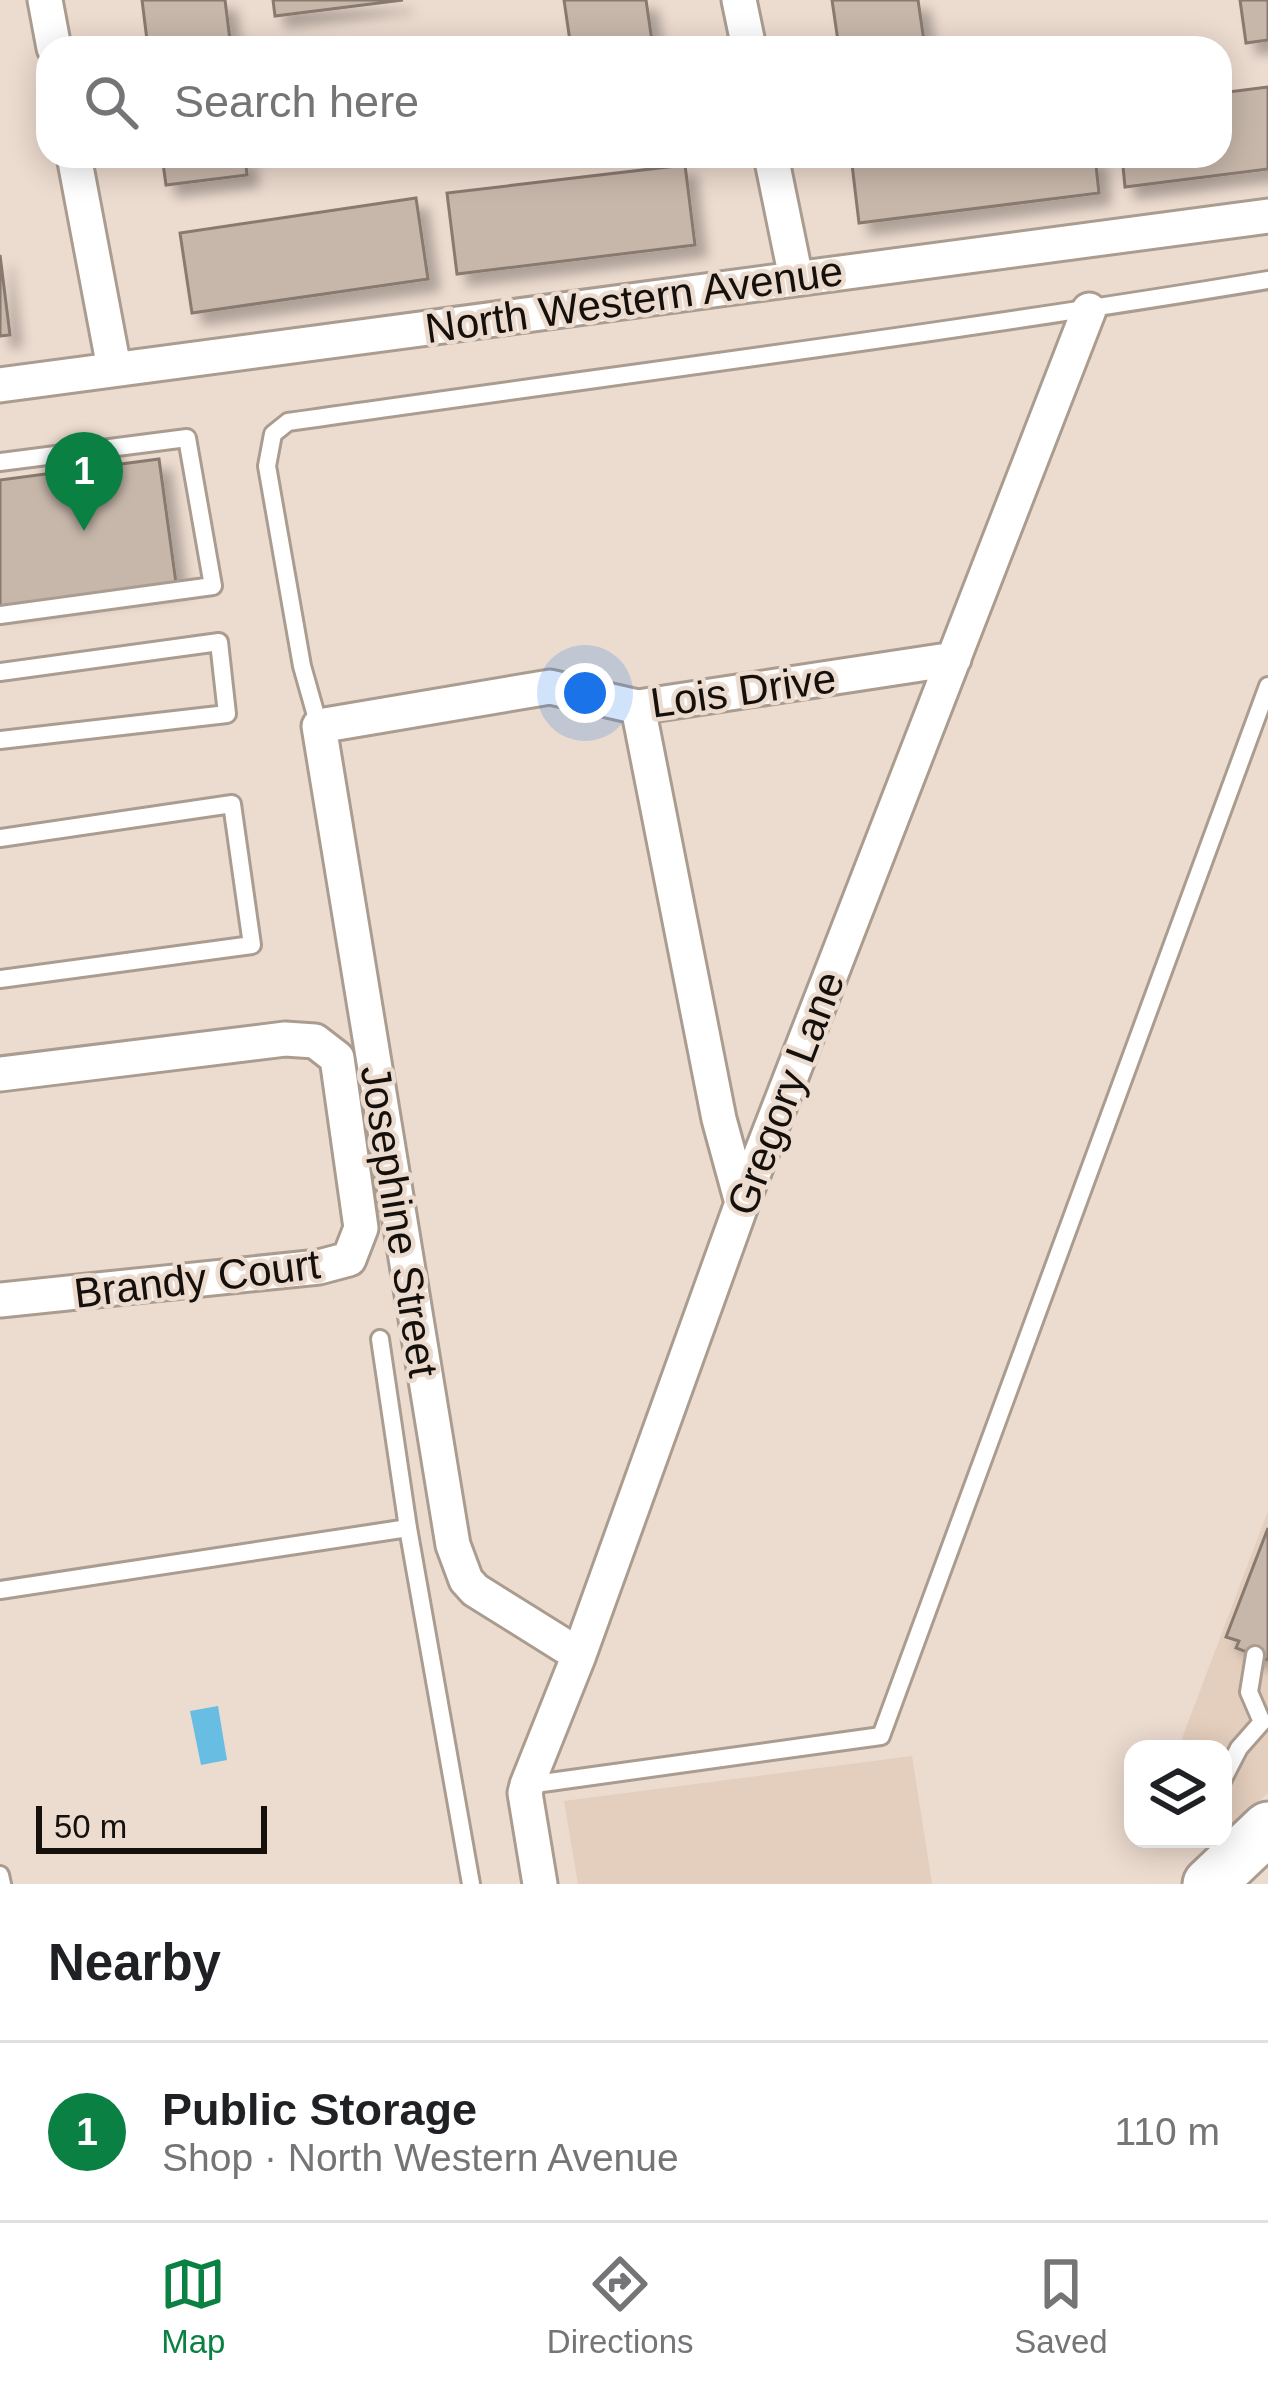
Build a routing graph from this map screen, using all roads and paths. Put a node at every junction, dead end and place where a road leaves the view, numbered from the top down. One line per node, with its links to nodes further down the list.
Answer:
1 (45, 0): 3 (street)
2 (739, 0): 4 (street)
3 (52, 36)
4 (746, 36)
5 (76, 168): 11 (street)
6 (773, 168): 8 (street)
7 (1268, 216): 8 (street, North Western Avenue)
8 (796, 278): 11 (street, North Western Avenue)
9 (1268, 280): 10 (lane)
10 (1089, 310): 15 (street, Gregory Lane); 19 (lane)
11 (114, 368): 12 (street, North Western Avenue)
12 (0, 385)
13 (0, 462): 14 (lane)
14 (0, 615)
15 (954, 659): 18 (street, Lois Drive); 24 (street, Gregory Lane)
16 (0, 672): 20 (lane)
17 (1268, 686): 33 (lane)
18 (638, 707): 19 (street, Lois Drive); 24 (street)
19 (319, 725): 29 (street, Josephine Street)
20 (0, 740)
21 (0, 838): 22 (lane)
22 (0, 979)
23 (0, 1074): 25 (street, Brandy Court)
24 (742, 1203): 29 (street, Gregory Lane)
25 (0, 1300)
26 (380, 1339): 27 (lane)
27 (408, 1528): 28 (lane); 37 (lane)
28 (0, 1590)
29 (578, 1655): 33 (street, Gregory Lane)
30 (1255, 1655): 31 (lane)
31 (1266, 1724): 32 (lane)
32 (1232, 1762)
33 (526, 1785): 38 (street, Gregory Lane)
34 (1268, 1828): 39 (main road)
35 (0, 1875): 36 (lane)
36 (2, 1884)
37 (470, 1884)
38 (540, 1884)
39 (1209, 1884)

